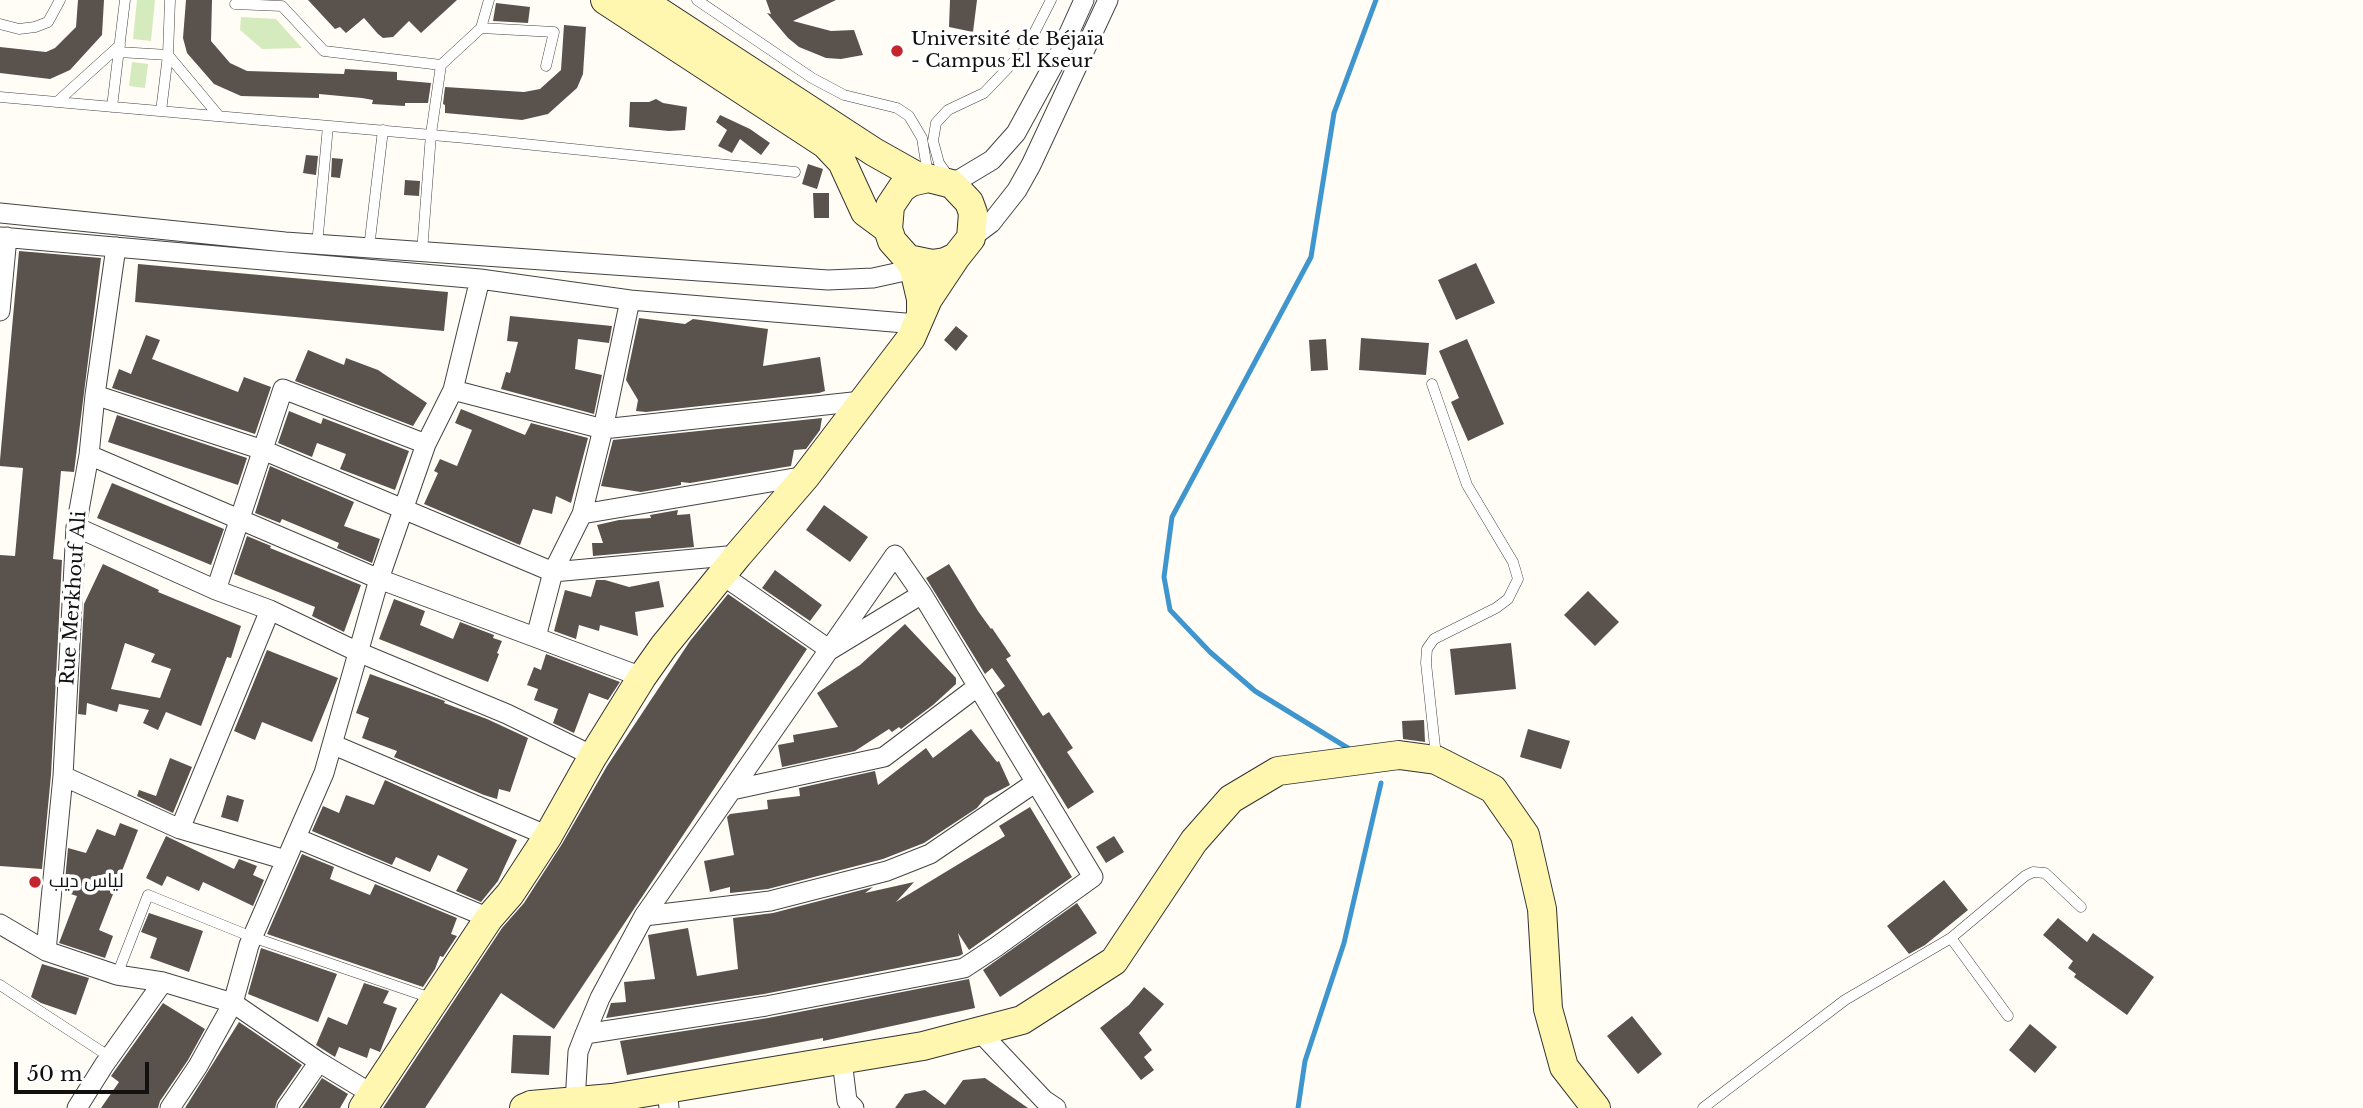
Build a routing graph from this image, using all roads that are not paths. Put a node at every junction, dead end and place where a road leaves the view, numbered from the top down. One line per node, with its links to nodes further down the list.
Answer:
1 (60, 0): 13 (lane)
2 (125, 0): 15 (lane)
3 (170, 0): 16 (lane)
4 (489, 0): 14 (lane)
5 (605, 0): 30 (street)
6 (641, 0): 28 (street)
7 (697, 0): 28 (lane)
8 (1051, 0): 28 (lane)
9 (1084, 0): 28 (street)
10 (1108, 0): 34 (street)
11 (283, 3): 12 (lane); 17 (lane)
12 (235, 4)
13 (0, 24)
14 (481, 28): 17 (lane); 18 (lane)
15 (120, 48): 16 (lane); 20 (lane); 21 (lane)
16 (168, 55): 22 (lane); 23 (lane)
17 (441, 65): 26 (lane)
18 (546, 66)
19 (0, 97): 20 (lane)
20 (57, 102): 21 (lane)
21 (112, 107): 22 (lane)
22 (161, 111): 23 (lane)
23 (219, 116): 24 (lane)
24 (328, 126): 25 (lane); 32 (lane)
25 (383, 130): 26 (lane); 35 (lane)
26 (431, 134): 27 (lane); 36 (lane)
27 (795, 172)
28 (934, 180): 30 (street); 34 (street)
29 (0, 213): 32 (street)
30 (888, 229): 37 (street)
31 (4, 237): 33 (street); 40 (street)
32 (317, 245): 35 (street)
33 (116, 247): 38 (street); 44 (street, Rue Merkhouf Ali)
34 (963, 247): 37 (street); 41 (street)
35 (369, 248): 36 (street)
36 (422, 252): 37 (street)
37 (911, 264): 41 (street)
38 (480, 279): 39 (street); 43 (street)
39 (630, 300): 41 (street); 46 (street)
40 (0, 311)
41 (919, 319): 45 (street)
42 (1432, 384): 68 (lane)
43 (453, 390): 46 (street); 47 (street)
44 (95, 395): 48 (street); 49 (street, Rue Merkhouf Ali)
45 (862, 401): 46 (street); 50 (street)
46 (603, 429): 52 (street)
47 (426, 444): 48 (street); 51 (street)
48 (263, 450): 51 (street); 53 (street)
49 (89, 455): 53 (street); 54 (street, Rue Merkhouf Ali)
50 (806, 476): 52 (street); 55 (street)
51 (402, 510): 56 (street); 57 (street)
52 (582, 514): 56 (street)
53 (240, 518): 57 (street); 58 (street)
54 (76, 527): 58 (street); 69 (street, Rue Merkhouf Ali)
55 (730, 565): 56 (street); 62 (street); 64 (street)
56 (553, 572): 61 (street)
57 (379, 579): 61 (street); 63 (street)
58 (216, 590): 60 (street)
59 (922, 594): 62 (street); 62 (street); 65 (street)
60 (270, 610): 63 (street); 72 (street)
61 (536, 637): 64 (street)
62 (830, 650): 71 (street)
63 (358, 652): 66 (street); 67 (street)
64 (642, 677): 67 (street)
65 (977, 687): 70 (street); 71 (street)
66 (334, 745): 73 (street); 74 (street)
67 (593, 756): 73 (street)
68 (1436, 760): 89 (street); 103 (street)
69 (63, 776): 72 (street); 82 (street, Rue Merkhouf Ali)
70 (1036, 782): 77 (street); 90 (street)
71 (732, 790): 77 (street)
72 (180, 829): 75 (street)
73 (548, 836): 78 (street)
74 (296, 838): 75 (street); 78 (street)
75 (286, 860): 80 (street)
76 (2081, 907): 81 (lane)
77 (644, 916): 90 (street)
78 (489, 918): 86 (street)
79 (0, 924): 82 (street)
80 (252, 937): 83 (lane); 86 (lane); 87 (street)
81 (1951, 938): 88 (lane); 104 (lane)
82 (46, 951): 83 (street)
83 (117, 975): 84 (street)
84 (163, 982): 87 (street); 91 (street)
85 (0, 985): 91 (lane)
86 (436, 1000): 95 (street)
87 (233, 1003): 93 (street); 98 (street)
88 (2008, 1016)
89 (979, 1031): 92 (street); 102 (street)
90 (585, 1034): 96 (street)
91 (110, 1057): 97 (street)
92 (842, 1060): 94 (street); 101 (street)
93 (319, 1062): 95 (street); 99 (street)
94 (668, 1098): 96 (street)
95 (367, 1101)
96 (575, 1102): 100 (street)
97 (77, 1108)
98 (170, 1108)
99 (287, 1108)
100 (524, 1108)
101 (854, 1108)
102 (1056, 1108)
103 (1596, 1108)
104 (1703, 1108)

